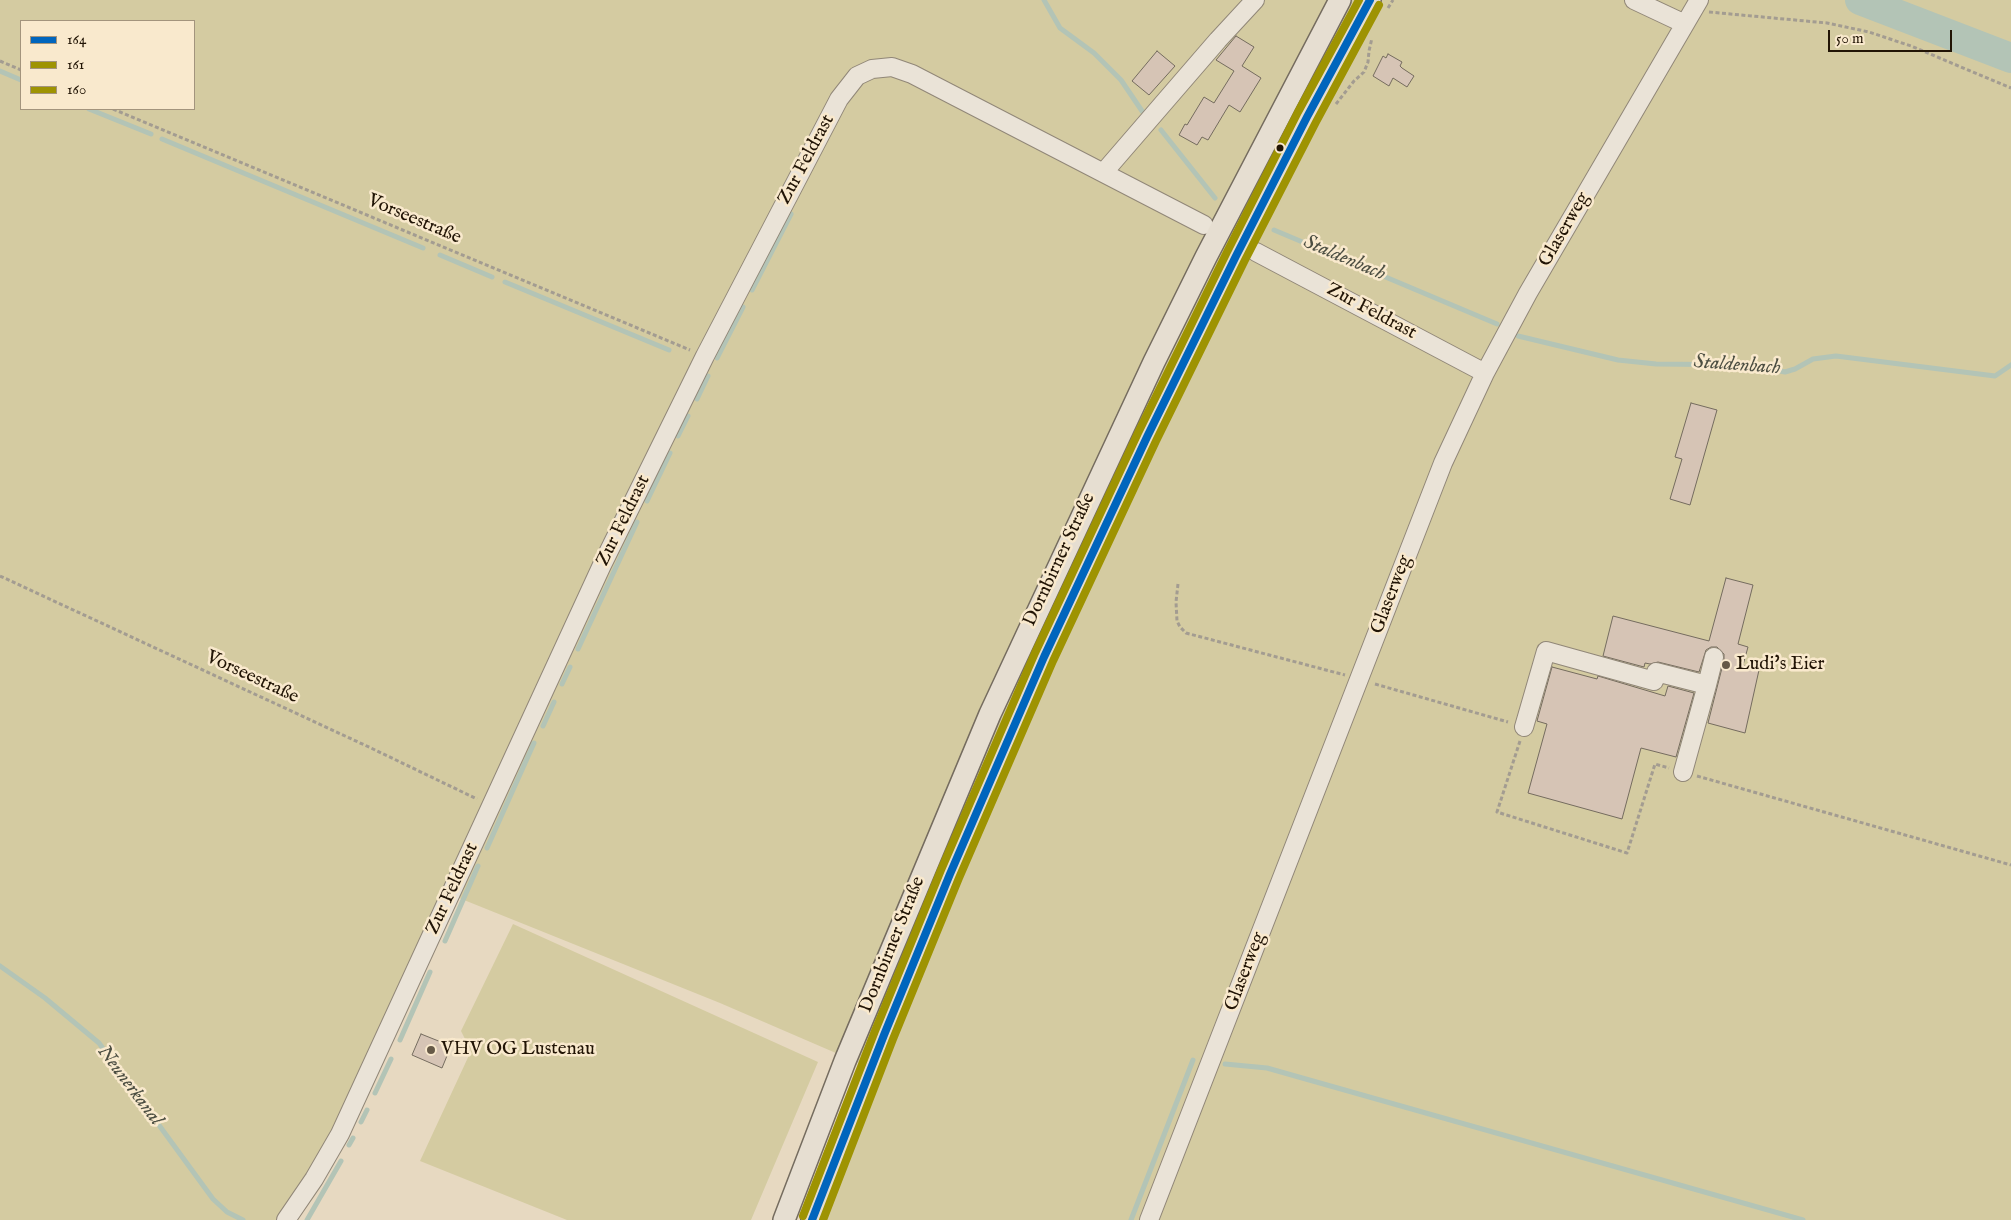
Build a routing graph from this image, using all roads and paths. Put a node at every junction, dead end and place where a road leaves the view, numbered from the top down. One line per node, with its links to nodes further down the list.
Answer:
1 (1255, 0): 14 (street)
2 (1340, 0): 29 (main road, Dornbirner Straße)
3 (1370, 0): 30 (main road, Dornbirner Straße)
4 (1393, 0): 7 (path)
5 (1634, 0): 6 (street)
6 (1693, 11): 11 (path); 18 (street, Glaserweg)
7 (1384, 16)
8 (1376, 32): 12 (path)
9 (0, 61): 10 (path)
10 (20, 70)
11 (2011, 88)
12 (1332, 106)
13 (115, 110): 17 (path, Vorseestraße)
14 (1104, 172): 15 (street, Zur Feldrast); 17 (street, Zur Feldrast)
15 (1204, 225)
16 (1256, 252): 18 (street, Zur Feldrast)
17 (705, 356): 26 (street, Zur Feldrast)
18 (1485, 373): 22 (street, Glaserweg)
19 (0, 576): 26 (path, Vorseestraße)
20 (1178, 584): 22 (path)
21 (1714, 657): 23 (street)
22 (1359, 679): 24 (path); 31 (street, Glaserweg)
23 (1707, 685): 24 (street); 25 (street)
24 (1524, 727): 25 (path)
25 (1684, 772): 27 (path)
26 (491, 807): 28 (street, Zur Feldrast)
27 (2011, 865)
28 (286, 1220)
29 (784, 1220)
30 (812, 1220)
31 (1150, 1220)

